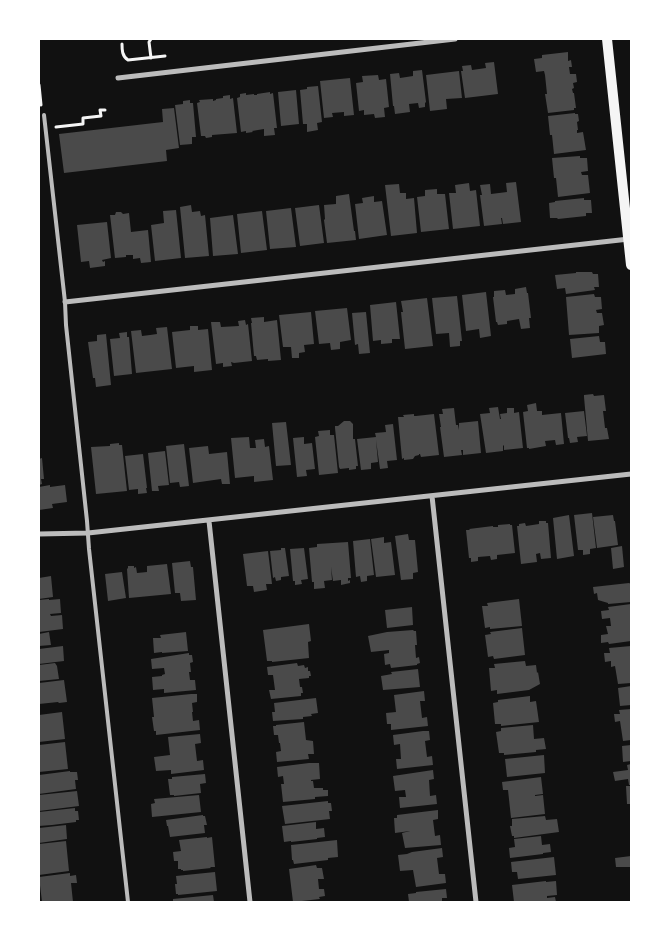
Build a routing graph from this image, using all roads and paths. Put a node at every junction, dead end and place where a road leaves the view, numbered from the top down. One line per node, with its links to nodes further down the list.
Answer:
1 (151, 39): 6 (path)
2 (455, 39): 7 (street)
3 (607, 39): 12 (main road)
4 (122, 44): 6 (path)
5 (165, 56): 6 (path)
6 (150, 58)
7 (118, 78)
8 (39, 85): 10 (path)
9 (105, 110): 11 (path)
10 (44, 114): 14 (lane)
11 (56, 127)
12 (629, 240): 13 (main road); 14 (street)
13 (631, 265)
14 (65, 302): 18 (lane)
15 (631, 474): 16 (street)
16 (432, 496): 17 (street); 22 (street)
17 (210, 520): 18 (street); 21 (street)
18 (88, 533): 19 (street); 20 (lane)
19 (39, 534)
20 (128, 902)
21 (250, 902)
22 (476, 902)

